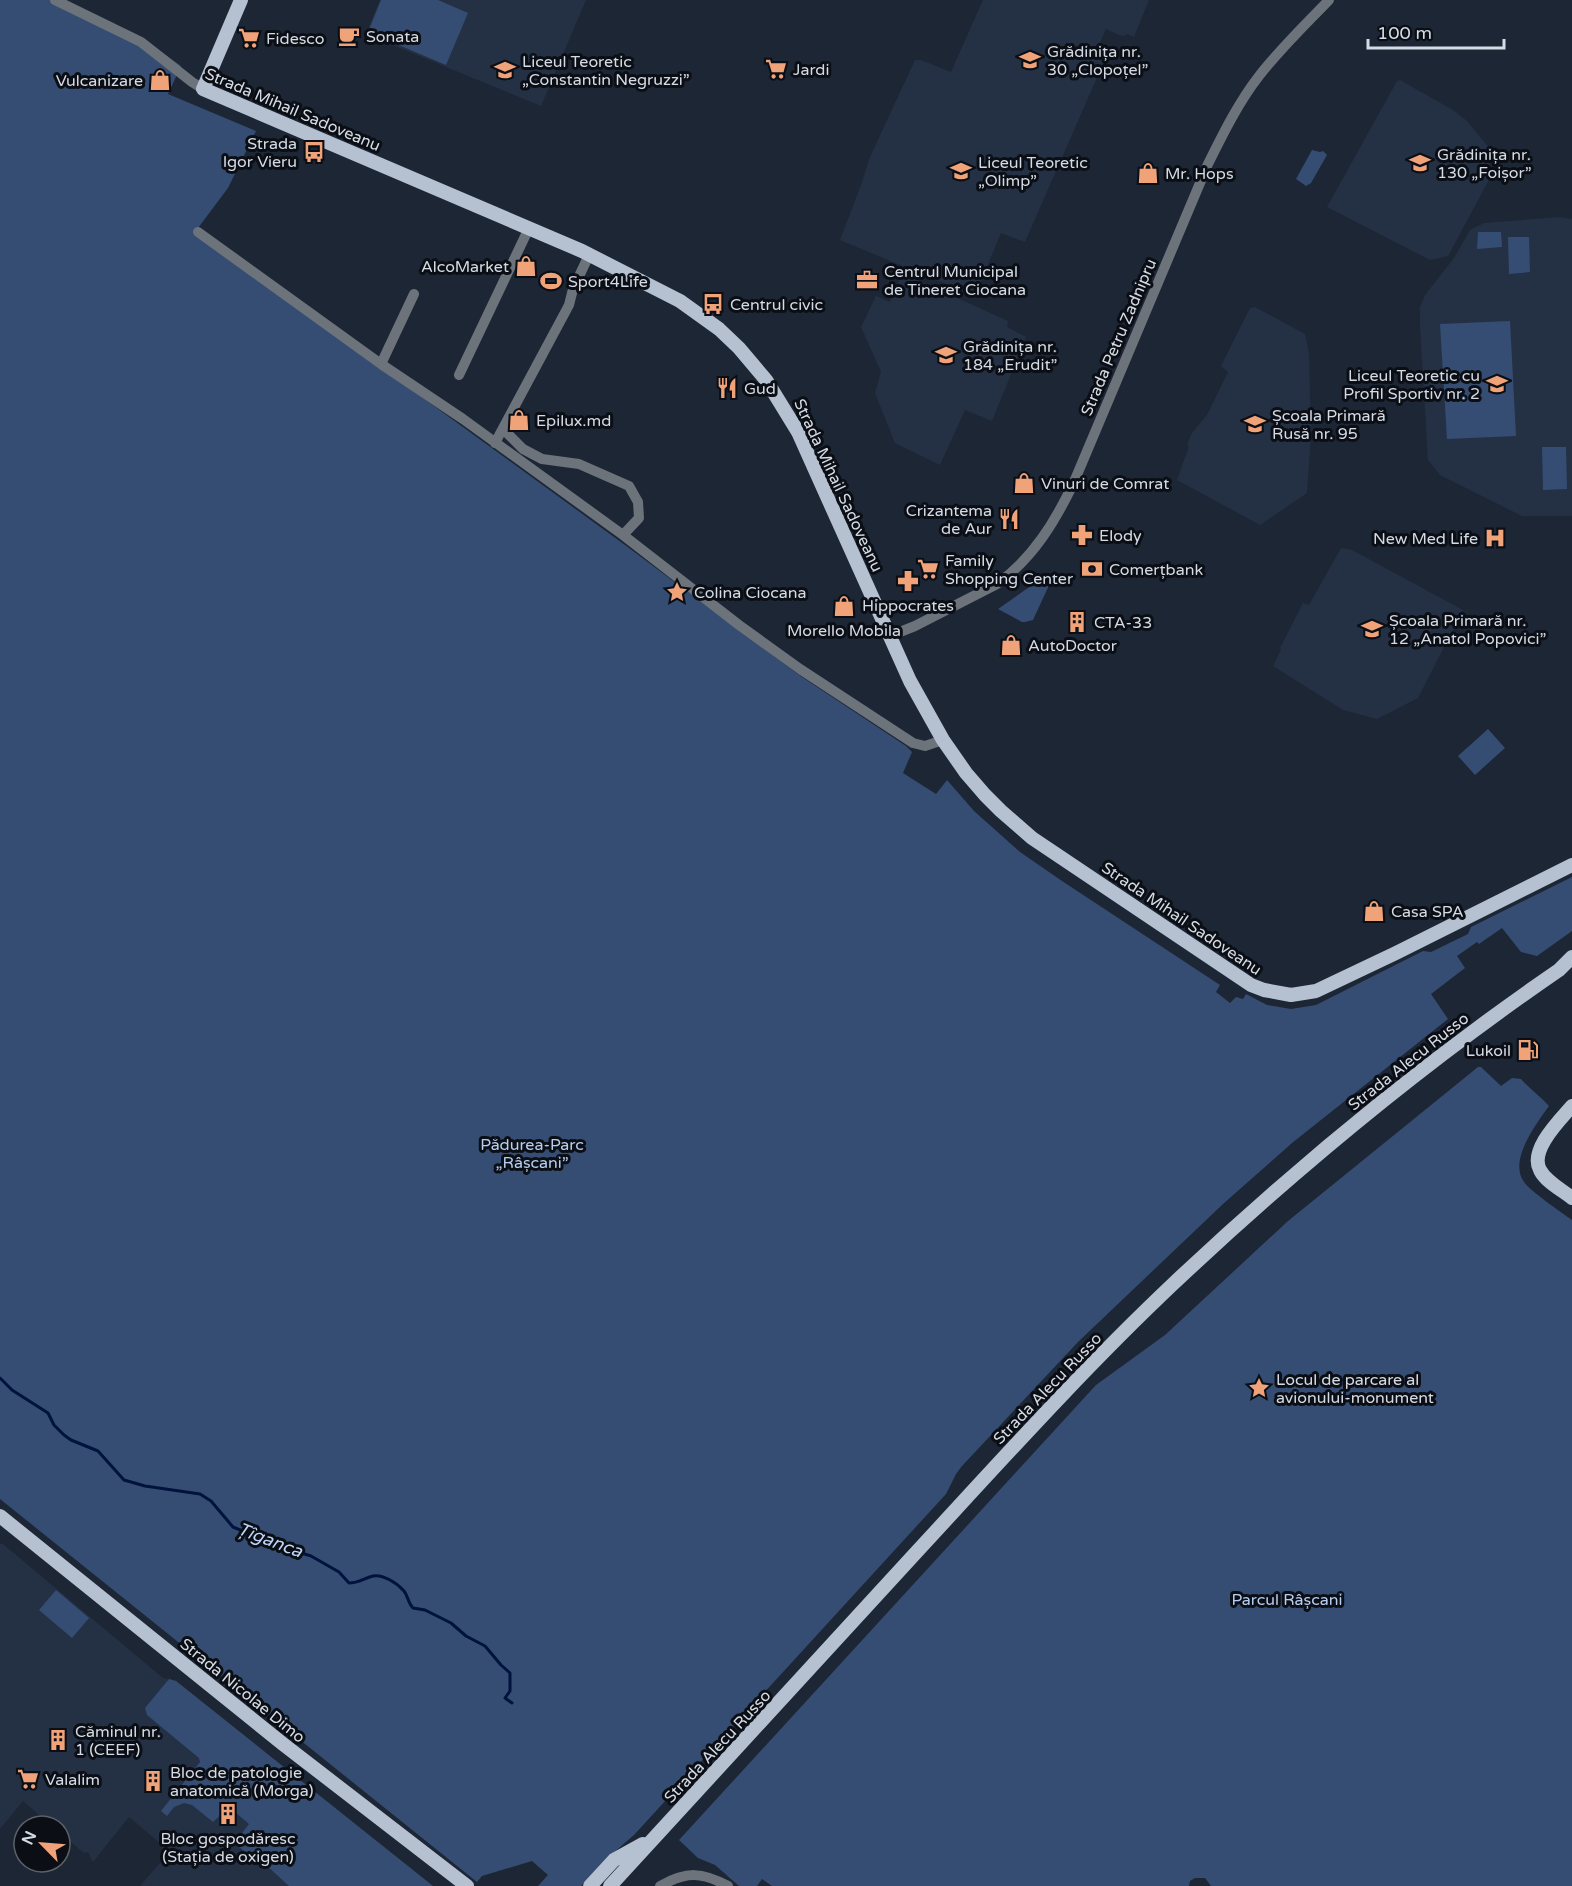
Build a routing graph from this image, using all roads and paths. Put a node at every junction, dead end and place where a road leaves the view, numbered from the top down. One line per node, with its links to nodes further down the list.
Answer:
1 (55, 0): 4 (street, Strada Mihail Sadoveanu)
2 (241, 0): 4 (main road)
3 (1329, 0): 14 (street, Strada Petru Zadnipru)
4 (203, 89): 5 (main road, Strada Mihail Sadoveanu)
5 (529, 228): 7 (main road, Strada Mihail Sadoveanu); 10 (street)
6 (198, 232): 9 (street)
7 (589, 255): 11 (street); 14 (main road, Strada Mihail Sadoveanu)
8 (414, 294): 9 (street)
9 (381, 364): 12 (street)
10 (459, 375)
11 (503, 429): 12 (street); 13 (street)
12 (495, 443): 13 (street)
13 (623, 535): 15 (street)
14 (890, 636): 15 (main road, Strada Mihail Sadoveanu)
15 (943, 740): 16 (main road, Strada Mihail Sadoveanu)
16 (1572, 865)
17 (1572, 957): 18 (main road, Strada Alecu Russo)
18 (1566, 968): 22 (main road, Strada Alecu Russo)
19 (1572, 1106): 20 (main road)
20 (1572, 1197)
21 (0, 1516): 23 (main road, Strada Nicolae Dimo)
22 (655, 1837): 24 (main road); 25 (main road, Strada Alecu Russo)
23 (467, 1886)
24 (590, 1886)
25 (610, 1886)
26 (660, 1886): 27 (street)
27 (728, 1886)

